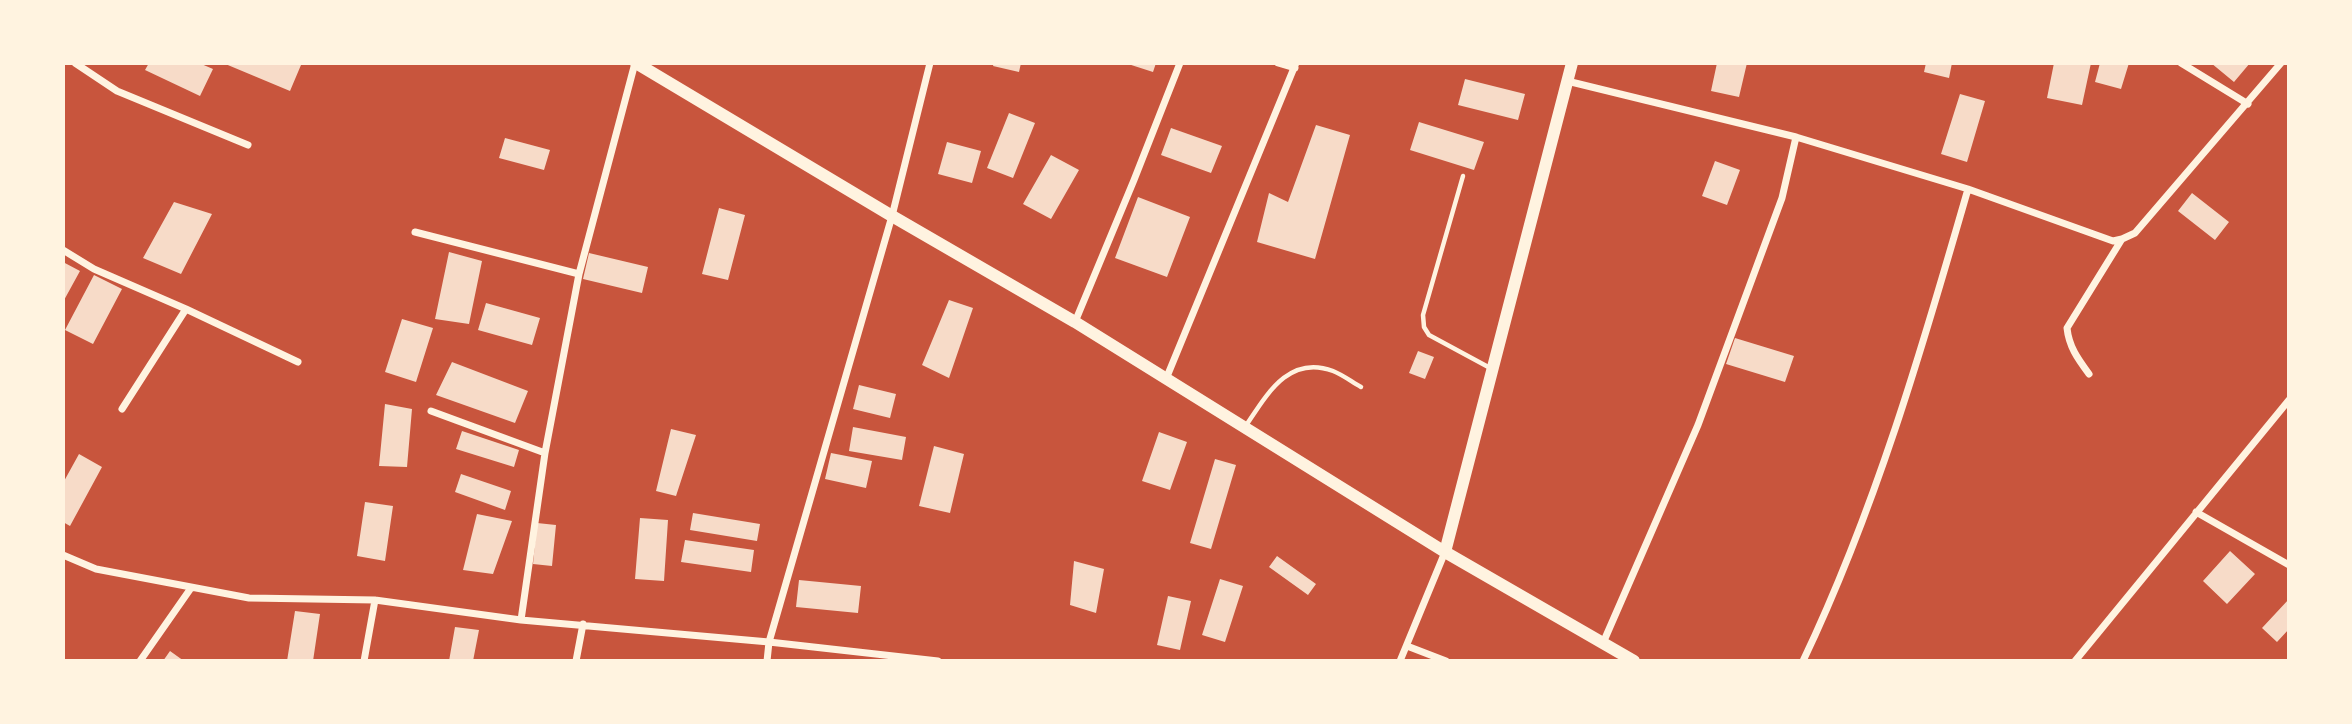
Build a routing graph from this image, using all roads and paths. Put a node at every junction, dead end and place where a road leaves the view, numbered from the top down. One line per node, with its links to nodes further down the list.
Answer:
1 (75, 63): 13 (street)
2 (635, 63): 16 (main road); 20 (street)
3 (930, 63): 16 (street)
4 (1180, 63): 22 (street)
5 (1278, 63): 9 (street)
6 (1572, 63): 10 (main road)
7 (2181, 63): 11 (street)
8 (2281, 63): 11 (street)
9 (1296, 65): 26 (street)
10 (1567, 81): 12 (street); 24 (main road)
11 (2248, 104): 18 (street)
12 (1796, 137): 15 (street); 42 (street)
13 (248, 145)
14 (1463, 176): 24 (lane)
15 (1968, 189): 18 (street); 52 (street)
16 (892, 216): 22 (main road); 41 (street)
17 (415, 232): 20 (street)
18 (2122, 239): 25 (street)
19 (63, 250): 21 (street)
20 (579, 274): 32 (street)
21 (186, 309): 23 (street); 29 (street)
22 (1075, 322): 26 (main road)
23 (298, 362)
24 (1493, 369): 34 (main road)
25 (2089, 374)
26 (1166, 379): 31 (main road)
27 (1362, 387): 31 (lane)
28 (2289, 400): 33 (street)
29 (122, 409)
30 (431, 411): 32 (street)
31 (1244, 428): 34 (main road)
32 (545, 453): 39 (street)
33 (2196, 512): 36 (street); 53 (street)
34 (1445, 552): 42 (main road); 43 (street)
35 (63, 555): 37 (street)
36 (2289, 565)
37 (191, 588): 38 (street); 44 (street)
38 (375, 600): 39 (street); 45 (street)
39 (522, 620): 40 (street)
40 (583, 624): 41 (street); 46 (street)
41 (769, 642): 47 (street); 48 (street)
42 (1603, 643): 51 (main road)
43 (1407, 646): 49 (street); 50 (street)
44 (140, 661)
45 (364, 661)
46 (576, 661)
47 (767, 661)
48 (938, 661)
49 (1400, 661)
50 (1446, 661)
51 (1634, 661)
52 (1803, 661)
53 (2075, 661)

